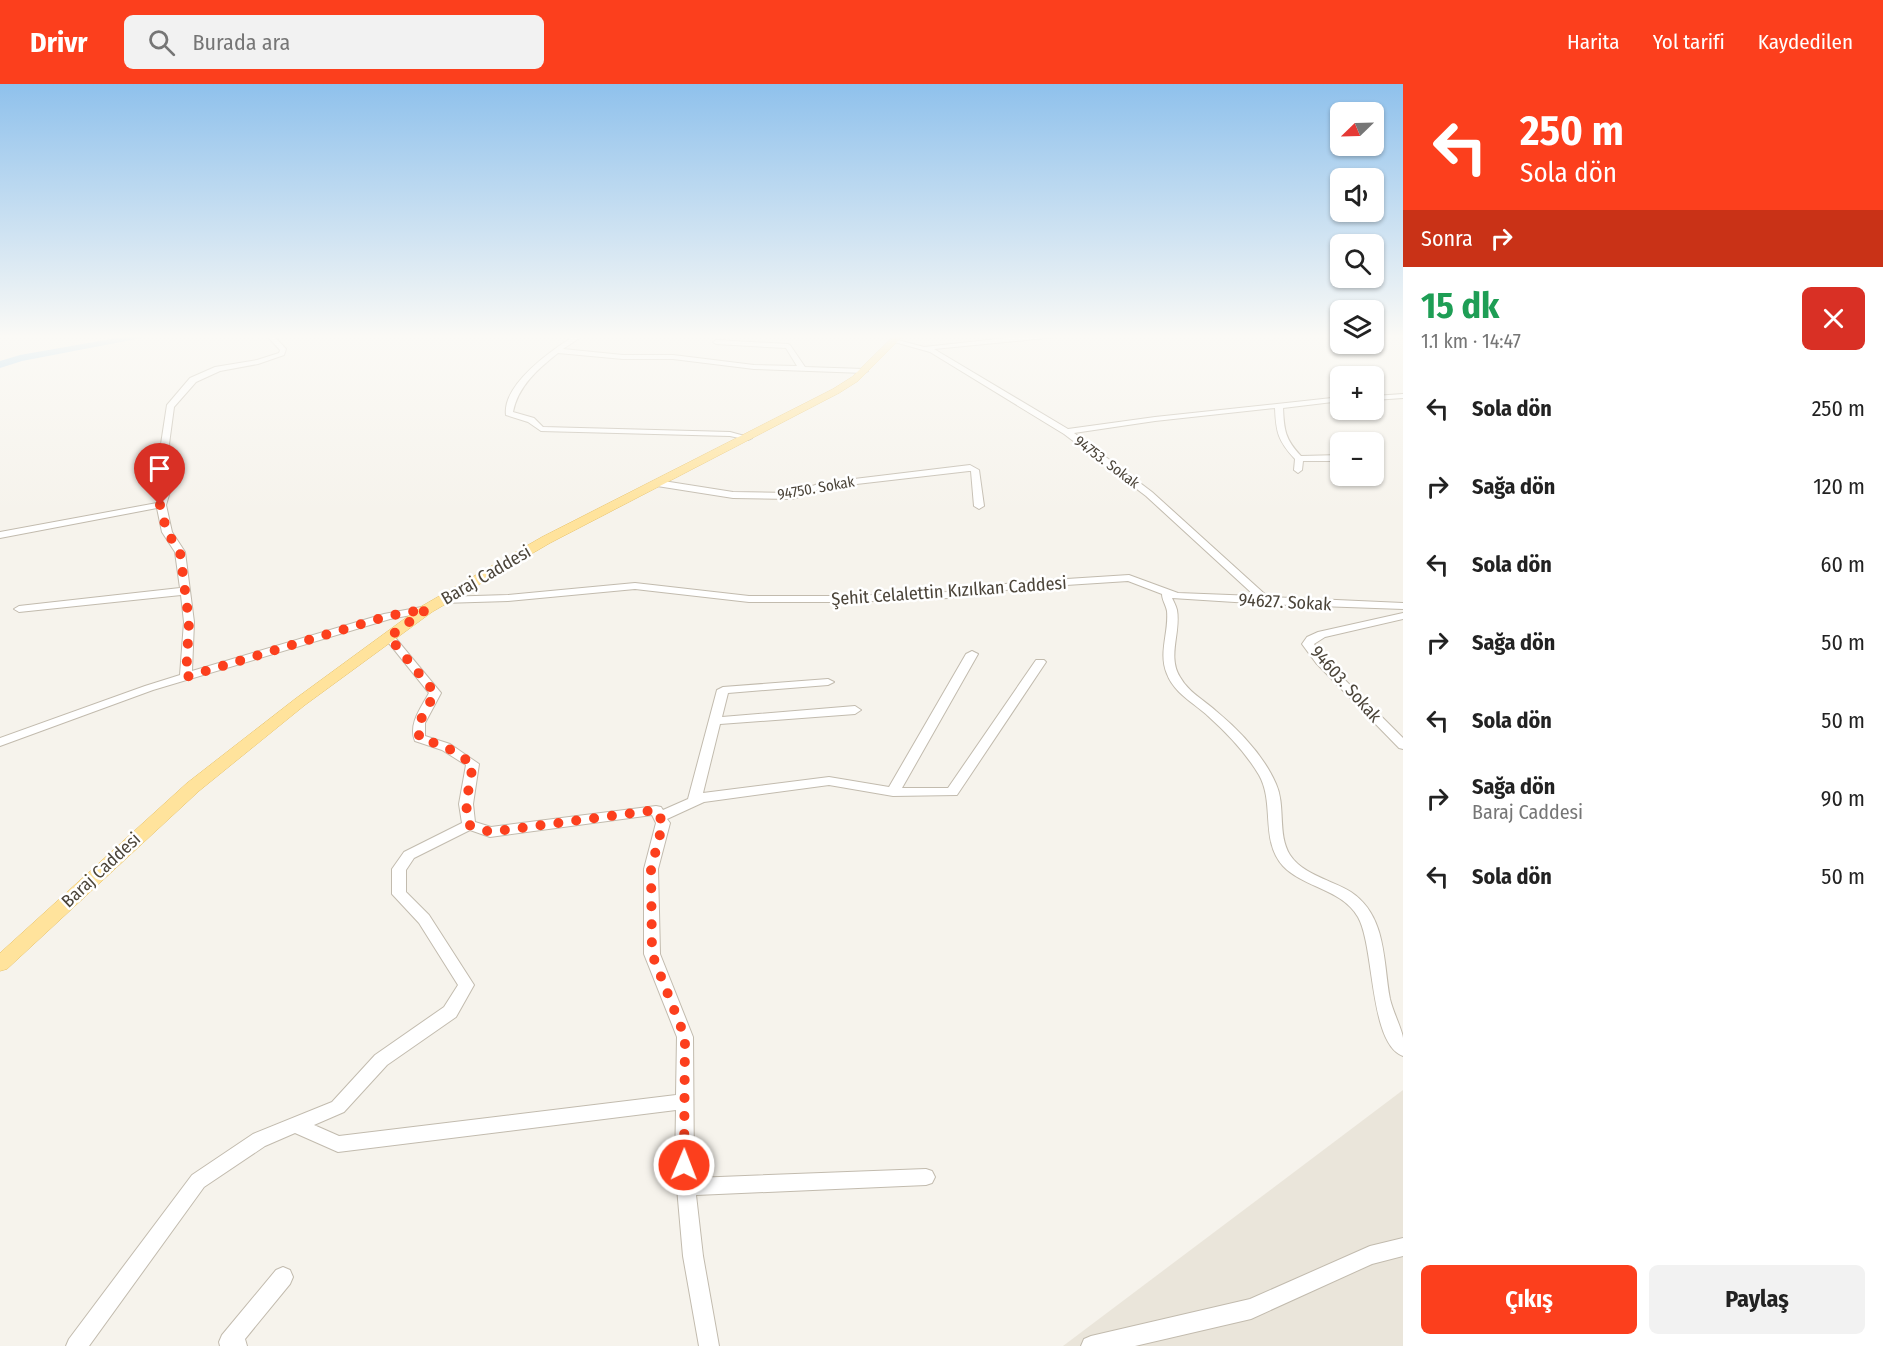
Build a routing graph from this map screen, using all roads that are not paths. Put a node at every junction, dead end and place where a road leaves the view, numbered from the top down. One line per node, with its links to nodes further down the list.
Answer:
1 (181, 394): 15 (street)
2 (518, 394): 10 (street)
3 (831, 394): 10 (main road, Baraj Caddesi)
4 (1003, 394): 9 (street, 94753. Sokak)
5 (1403, 396): 6 (street)
6 (1384, 397)
7 (1330, 400): 8 (street)
8 (1279, 405): 9 (street); 12 (street)
9 (1067, 432): 21 (street, 94753. Sokak)
10 (748, 438): 14 (main road, Baraj Caddesi)
11 (1330, 458): 12 (street)
12 (1299, 459): 13 (street)
13 (1298, 470)
14 (657, 483): 16 (street, 94750. Sokak); 20 (main road, Baraj Caddesi)
15 (160, 505): 17 (street); 18 (street)
16 (979, 506)
17 (0, 535)
18 (185, 591): 23 (street); 29 (street)
19 (1167, 594): 20 (street, Şehit Celalettin Kızılkan Caddesi); 21 (street, 94627. Sokak); 40 (street)
20 (442, 600): 24 (main road, Baraj Caddesi)
21 (1266, 600): 22 (street, 94627. Sokak)
22 (1403, 606)
23 (19, 609)
24 (427, 609): 26 (main road, Baraj Caddesi); 29 (street)
25 (1403, 616): 34 (street, 94603. Sokak)
26 (389, 637): 38 (street); 39 (main road, Baraj Caddesi)
27 (972, 654): 35 (street)
28 (1040, 662): 35 (street)
29 (186, 677): 33 (street)
30 (828, 682): 32 (street)
31 (855, 710): 32 (street)
32 (715, 721): 36 (street)
33 (0, 742)
34 (1403, 745)
35 (893, 792): 36 (street)
36 (694, 801): 37 (street)
37 (660, 817): 38 (street); 41 (street)
38 (469, 825): 42 (street)
39 (0, 964)
40 (1403, 1049)
41 (685, 1101): 42 (street); 44 (street)
42 (297, 1126): 47 (street)
43 (926, 1177): 44 (street)
44 (686, 1187): 49 (street)
45 (1403, 1247): 50 (street)
46 (283, 1277): 48 (street)
47 (76, 1346)
48 (237, 1346)
49 (710, 1346)
50 (1091, 1346)

